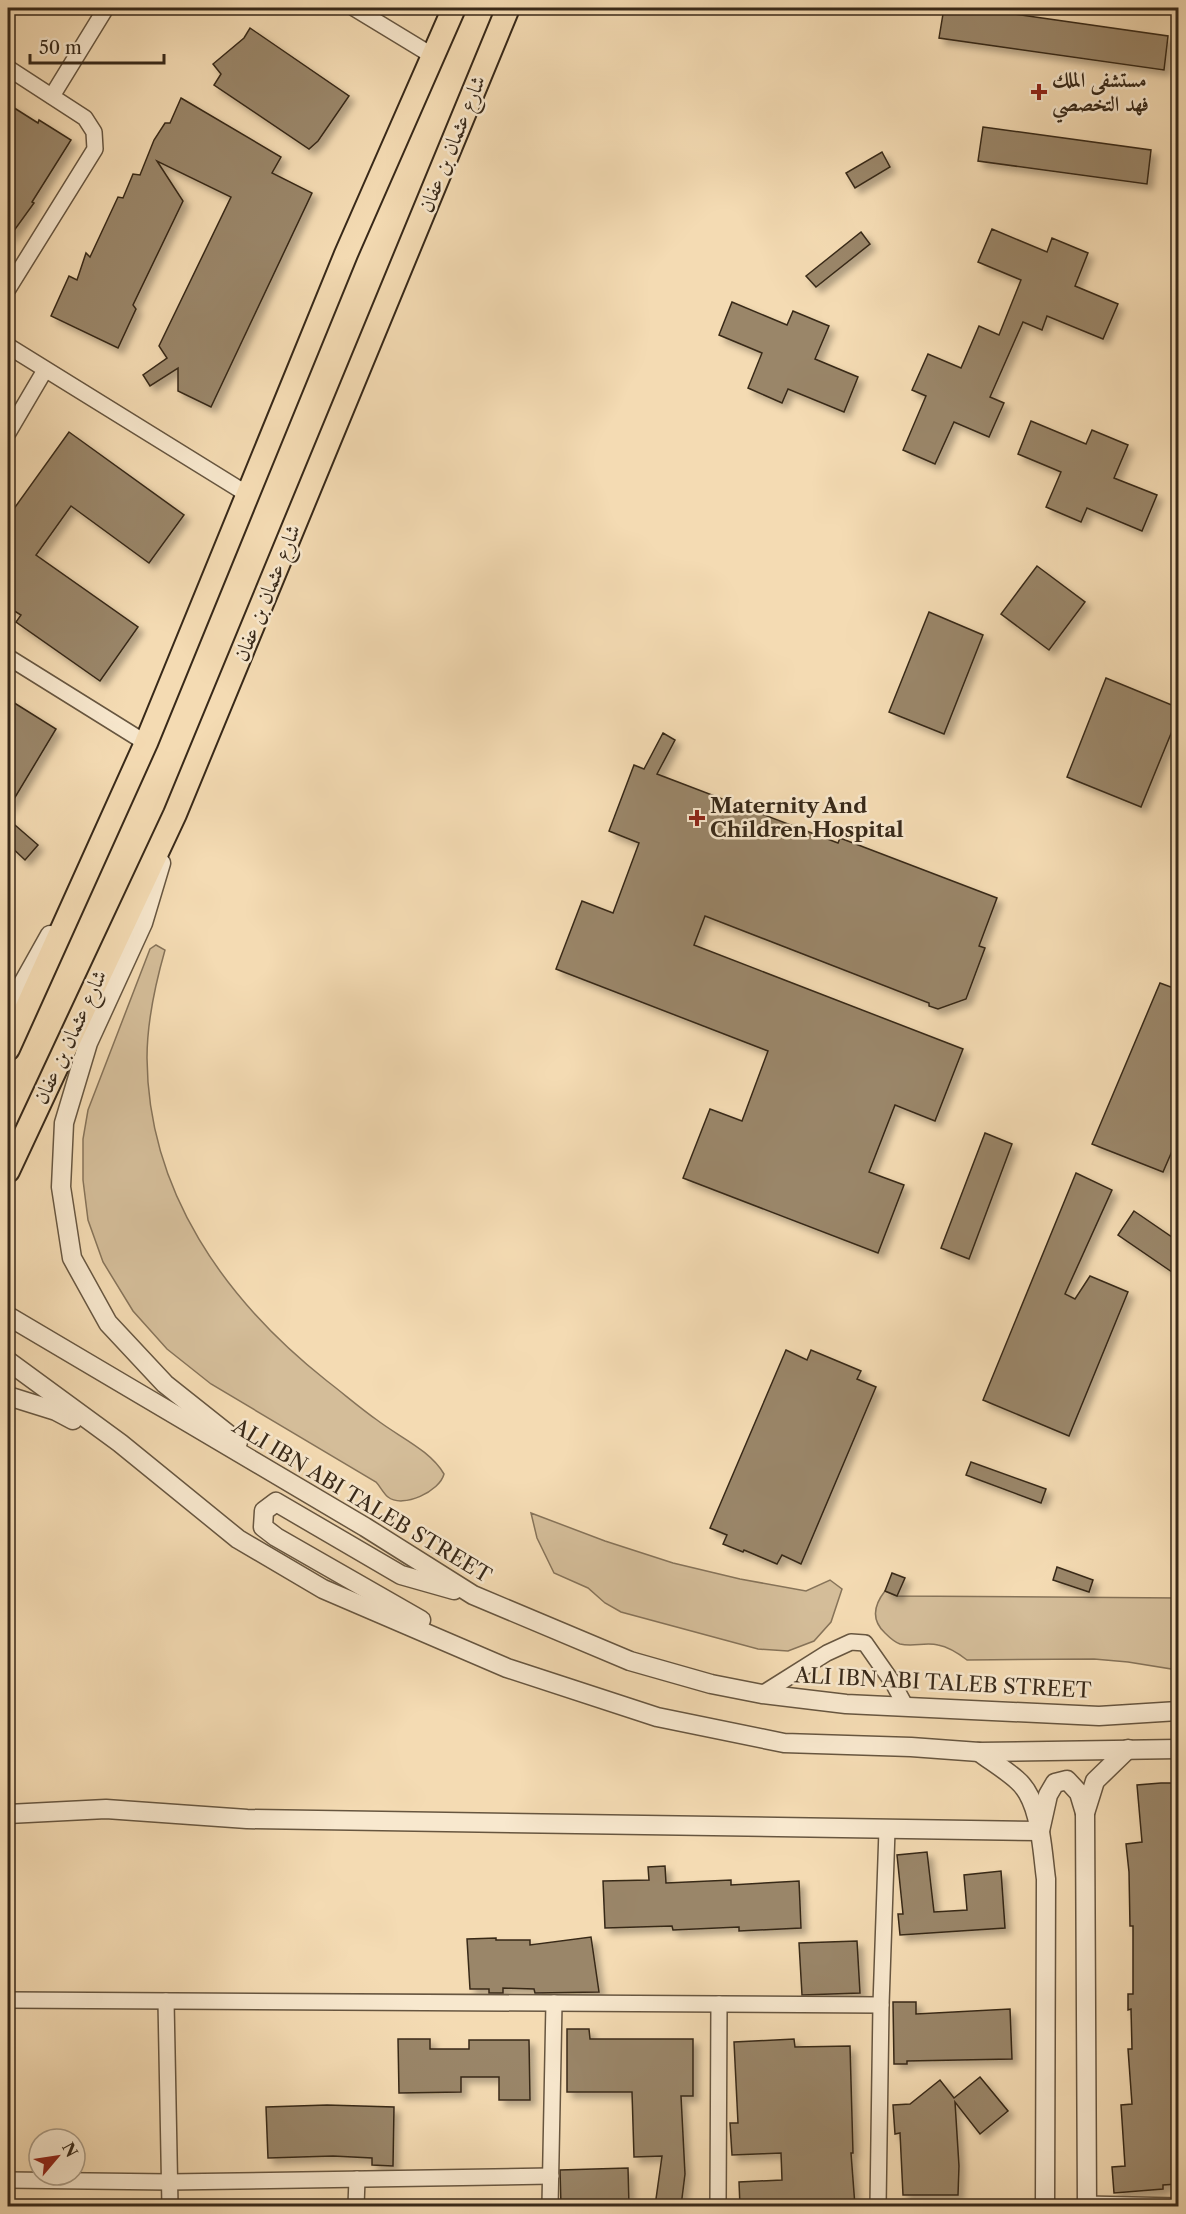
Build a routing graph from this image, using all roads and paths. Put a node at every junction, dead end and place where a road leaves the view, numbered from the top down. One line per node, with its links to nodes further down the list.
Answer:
1 (106, 8): 7 (street)
2 (452, 8): 5 (main road)
3 (508, 8): 15 (main road, شارع عثمان بن عفان)
4 (363, 9): 5 (street)
5 (433, 56): 12 (main road)
6 (8, 68): 7 (street)
7 (52, 96): 8 (street)
8 (8, 289)
9 (8, 346): 10 (street)
10 (45, 370): 11 (street); 12 (street)
11 (8, 433)
12 (247, 494): 14 (main road)
13 (8, 657): 14 (street)
14 (146, 743): 16 (street); 17 (main road)
15 (175, 814): 18 (main road, شارع عثمان بن عفان); 23 (street)
16 (8, 1010)
17 (8, 1049)
18 (8, 1171)
19 (8, 1316): 23 (street, ALI IBN ABI TALEB STREET)
20 (8, 1361): 22 (street)
21 (8, 1396): 22 (street)
22 (120, 1443): 25 (street)
23 (296, 1488): 24 (street, ALI IBN ABI TALEB STREET)
24 (473, 1595): 25 (street); 26 (street, ALI IBN ABI TALEB STREET)
25 (507, 1668): 31 (street)
26 (762, 1694): 27 (street, ALI IBN ABI TALEB STREET); 27 (street)
27 (906, 1707): 28 (street, ALI IBN ABI TALEB STREET)
28 (1179, 1711)
29 (1128, 1749): 30 (street); 31 (street); 32 (street)
30 (1179, 1749)
31 (979, 1752): 35 (street)
32 (1085, 1813): 35 (street); 45 (street)
33 (8, 1814): 34 (street)
34 (887, 1830): 35 (street); 40 (street)
35 (1040, 1831): 51 (street)
36 (8, 2000): 37 (street)
37 (166, 2001): 38 (street); 44 (street)
38 (554, 2003): 39 (street); 41 (street)
39 (719, 2004): 40 (street); 49 (street)
40 (881, 2005): 50 (street)
41 (551, 2176): 42 (street); 48 (street)
42 (357, 2179): 44 (street); 47 (street)
43 (8, 2180): 44 (street)
44 (169, 2182): 46 (street)
45 (1087, 2205): 52 (street)
46 (170, 2206)
47 (356, 2206)
48 (550, 2206)
49 (718, 2206)
50 (878, 2206)
51 (1045, 2206)
52 (1179, 2206)

